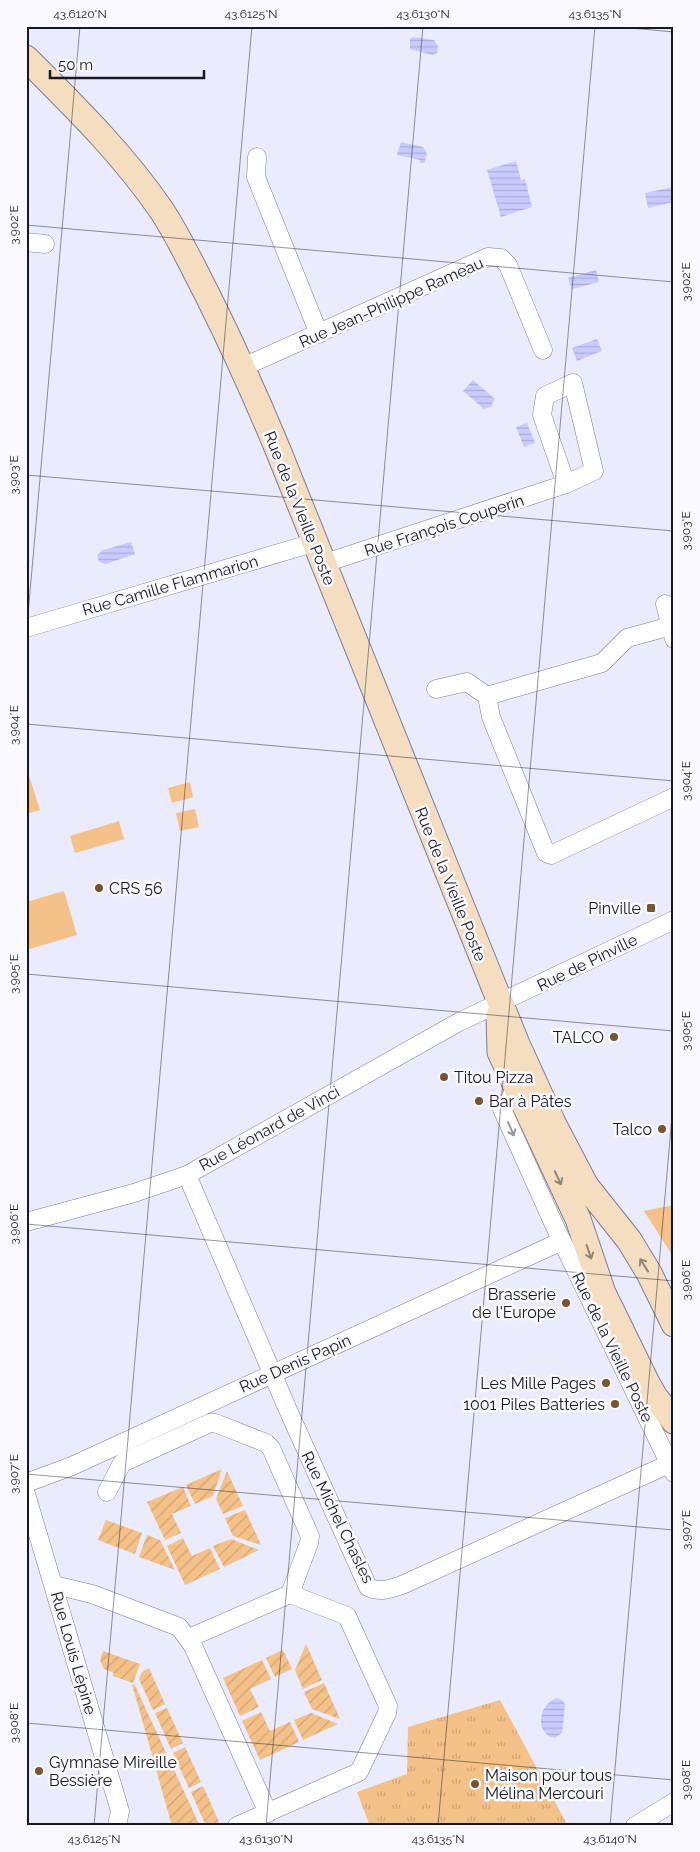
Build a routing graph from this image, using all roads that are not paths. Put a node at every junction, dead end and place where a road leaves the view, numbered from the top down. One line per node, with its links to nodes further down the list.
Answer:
1 (26, 58): 7 (main road, Rue de la Vieille Poste)
2 (257, 156): 5 (street)
3 (26, 242): 4 (street)
4 (45, 244)
5 (319, 334): 6 (street, Rue Jean-Philippe Rameau); 7 (street, Rue Jean-Philippe Rameau)
6 (543, 350)
7 (243, 367): 9 (main road, Rue de la Vieille Poste)
8 (566, 484): 8 (street, Rue François Couperin); 9 (street, Rue François Couperin)
9 (318, 553): 11 (street, Rue Camille Flammarion); 17 (main road, Rue de la Vieille Poste)
10 (665, 604): 12 (street)
11 (26, 628)
12 (672, 633): 14 (street)
13 (436, 689): 14 (street)
14 (487, 696): 15 (street)
15 (674, 797)
16 (674, 920): 17 (street, Rue de Pinville)
17 (499, 1002): 18 (street, Rue Léonard de Vinci); 20 (main road, Rue de la Vieille Poste, one-way to 20); 21 (main road, Rue de la Vieille Poste, one-way to 17)
18 (187, 1175): 19 (street, Rue Léonard de Vinci); 22 (street, Rue Michel Chasles)
19 (26, 1222)
20 (565, 1230): 22 (street, Rue Denis Papin); 23 (main road, Rue de la Vieille Poste, one-way to 23); 24 (street, Rue de la Vieille Poste)
21 (674, 1324)
22 (273, 1373): 24 (street, Rue Michel Chasles); 25 (street, Rue Denis Papin)
23 (674, 1421)
24 (672, 1465)
25 (26, 1483)
26 (107, 1492): 29 (street)
27 (26, 1494): 28 (street, Rue Louis Lépine)
28 (54, 1585): 30 (street); 33 (street, Rue Louis Lépine)
29 (290, 1594): 30 (street); 32 (street)
30 (189, 1638): 32 (street)
31 (674, 1802): 36 (street)
32 (268, 1813): 35 (street)
33 (118, 1819): 34 (street, Rue Louis Lépine)
34 (133, 1826)
35 (237, 1826)
36 (635, 1826)

